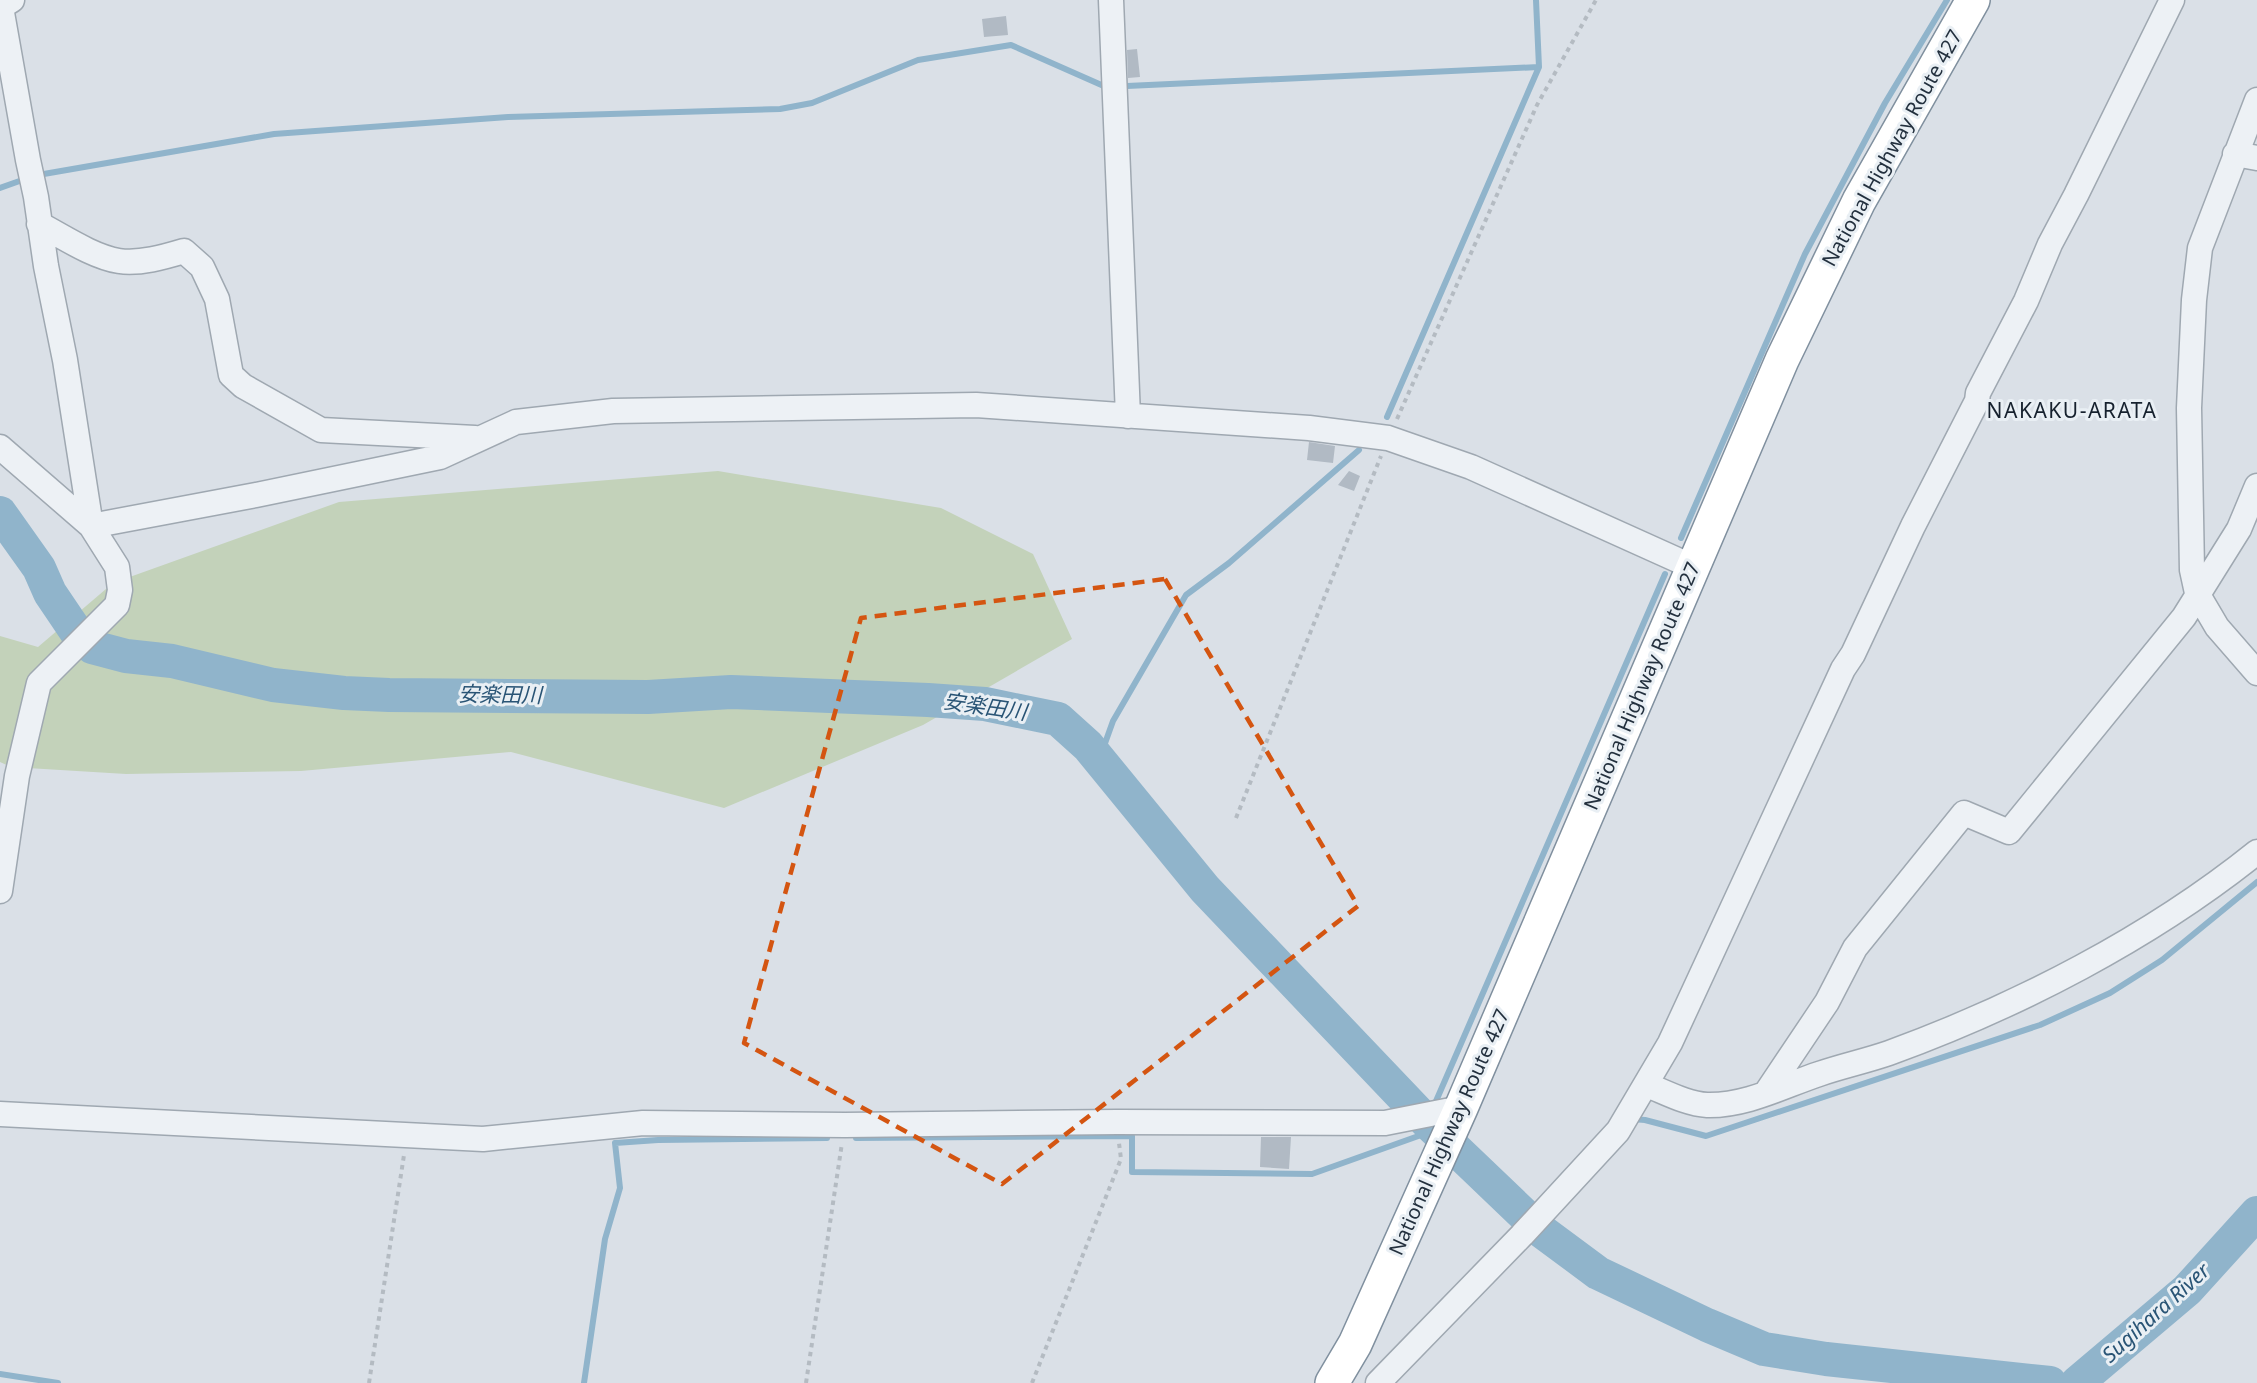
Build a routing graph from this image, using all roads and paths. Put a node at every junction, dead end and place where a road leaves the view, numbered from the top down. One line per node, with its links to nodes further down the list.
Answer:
1 (12, 0): 8 (street)
2 (1111, 0): 9 (street)
3 (1596, 0): 11 (path)
4 (1973, 0): 15 (highway, National Highway Route 427)
5 (2172, 0): 21 (street)
6 (2257, 100): 7 (street)
7 (2246, 156): 16 (street)
8 (39, 224): 10 (street); 14 (street)
9 (1128, 416): 10 (street); 11 (street)
10 (479, 438): 14 (street)
11 (1388, 438): 15 (street); 18 (path)
12 (0, 447): 14 (street)
13 (2257, 486): 16 (street)
14 (91, 526): 20 (street)
15 (1693, 567): 24 (highway, National Highway Route 427)
16 (2197, 593): 17 (street); 22 (street)
17 (2257, 673)
18 (1236, 818)
19 (2257, 852): 22 (street)
20 (0, 891)
21 (1647, 1085): 22 (street); 32 (street)
22 (1766, 1093)
23 (0, 1114): 26 (street)
24 (1439, 1117): 25 (street); 31 (highway, National Highway Route 427)
25 (845, 1125): 26 (street); 29 (path)
26 (407, 1135): 28 (path)
27 (1119, 1141): 30 (path)
28 (369, 1383)
29 (806, 1383)
30 (1032, 1383)
31 (1332, 1383)
32 (1378, 1383)

